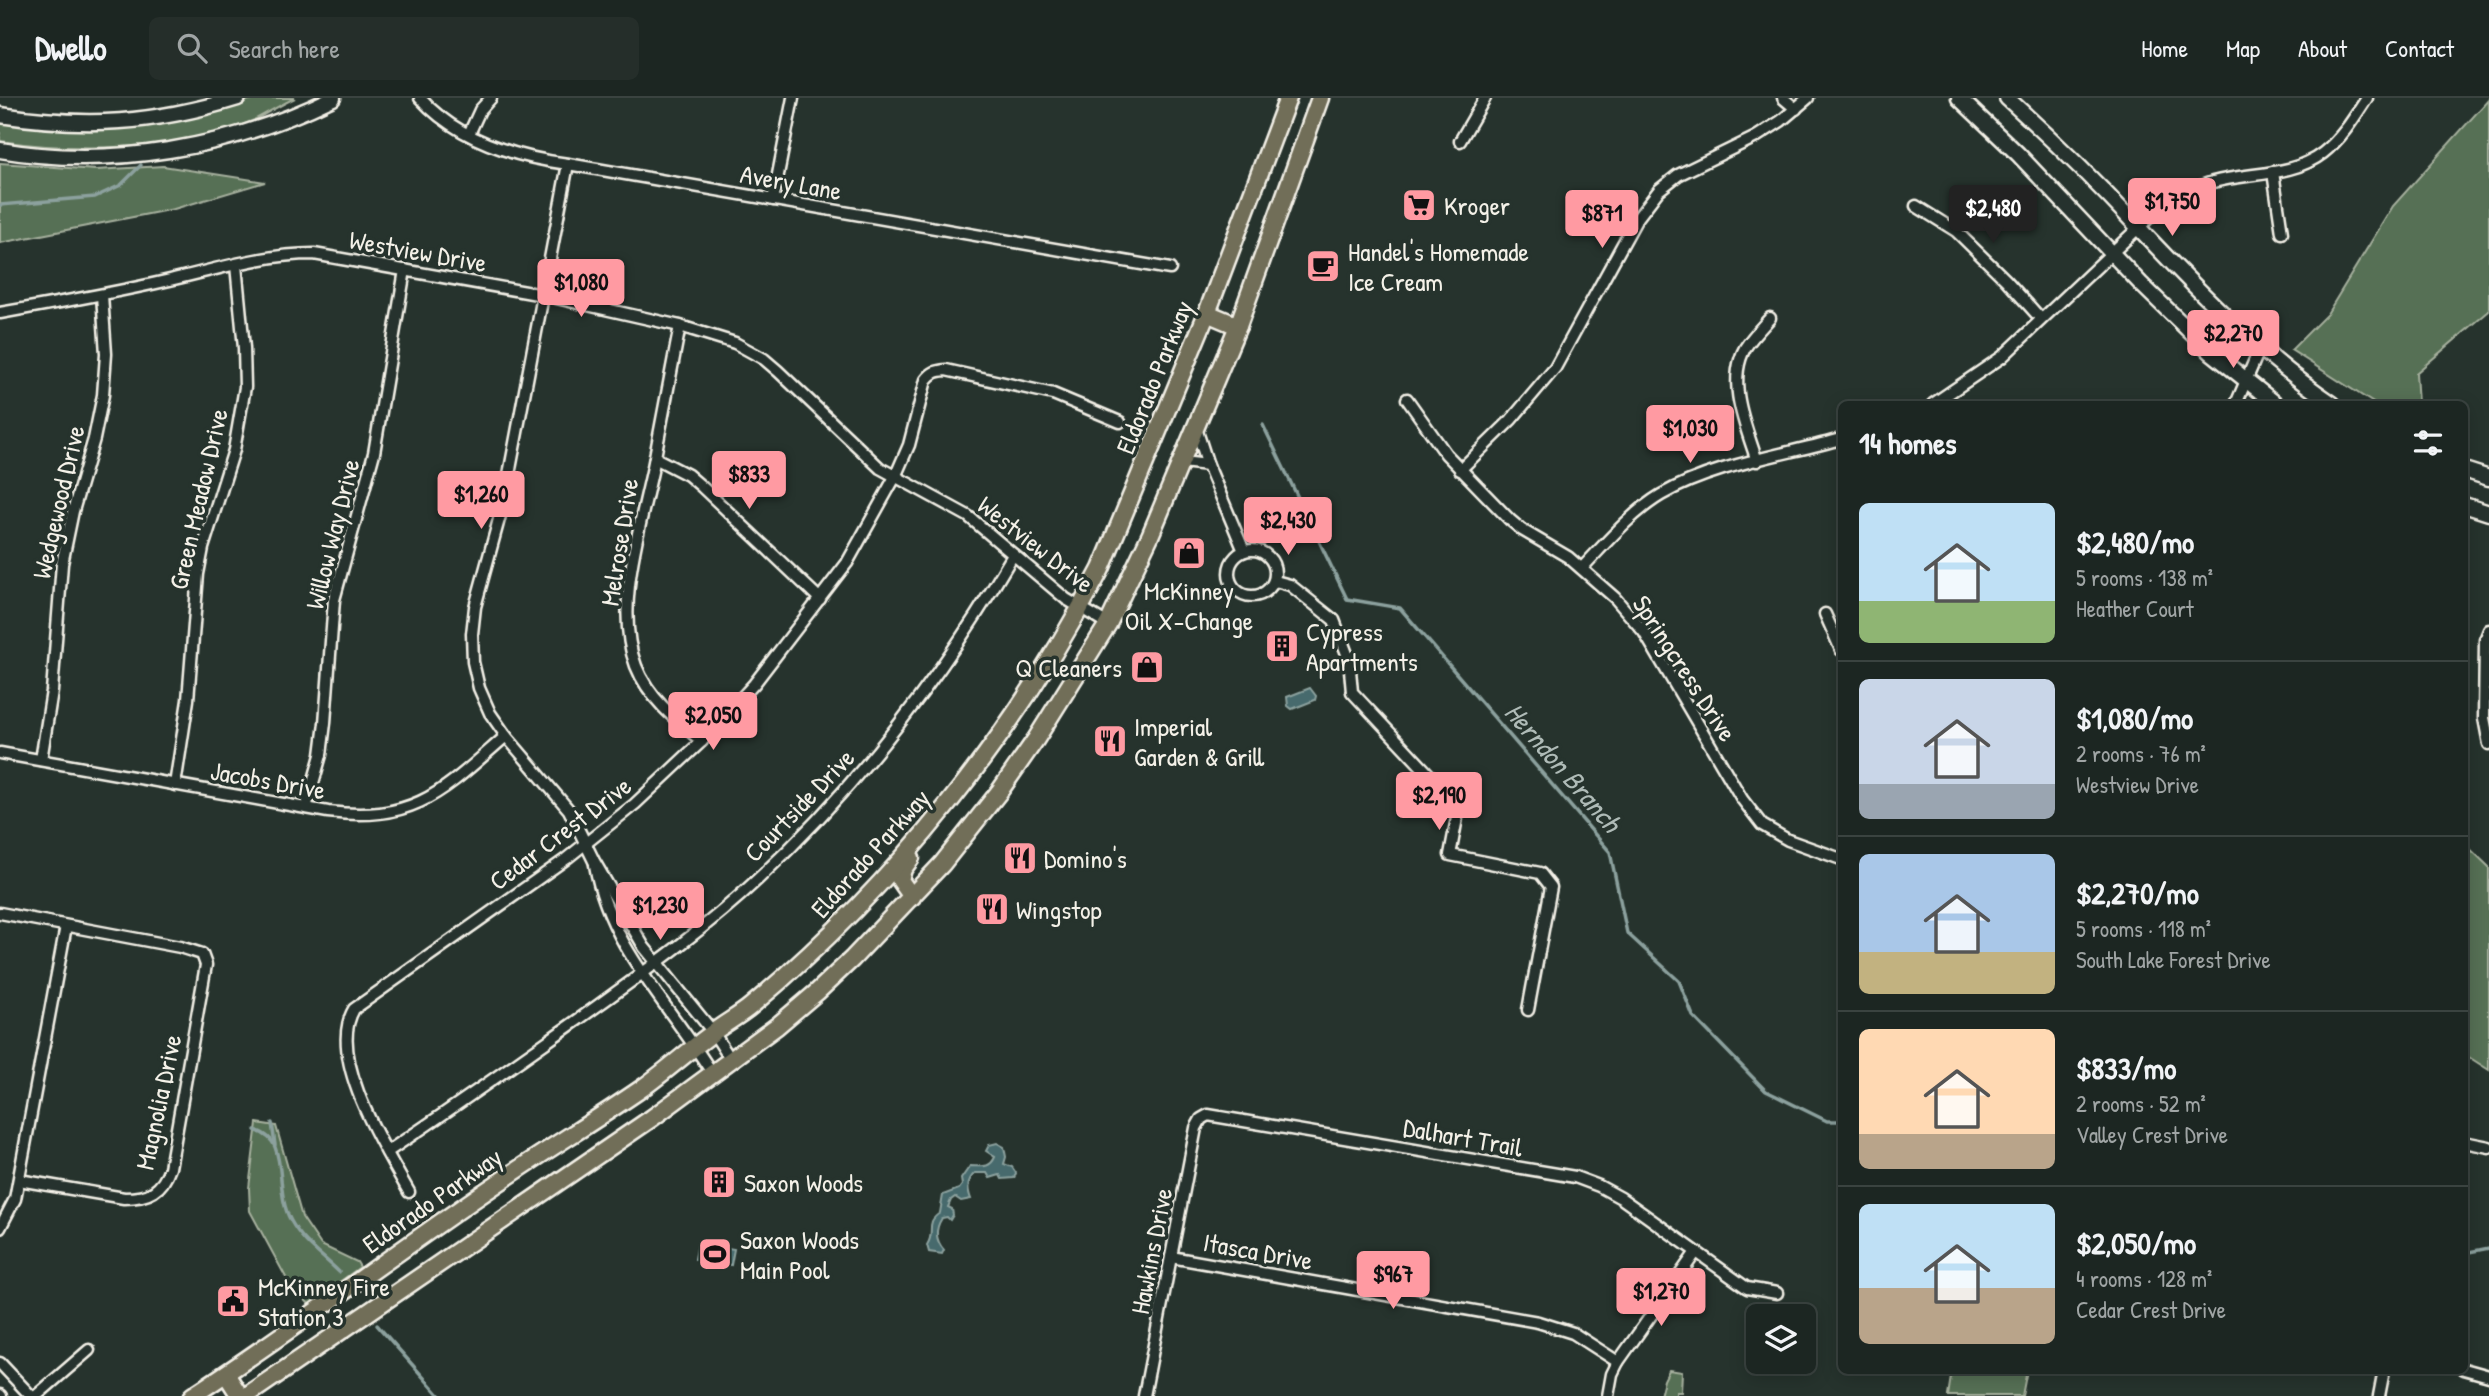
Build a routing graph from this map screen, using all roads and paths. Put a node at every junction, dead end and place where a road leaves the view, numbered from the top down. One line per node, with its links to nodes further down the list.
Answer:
1 (237, 98): 15 (main road)
2 (333, 98): 18 (main road)
3 (420, 98): 16 (street, Avery Lane)
4 (491, 98): 16 (street)
5 (793, 98): 21 (street)
6 (1288, 98): 13 (main road); 32 (main road, Eldorado Parkway)
7 (1485, 98): 17 (street)
8 (1783, 98): 14 (street)
9 (1808, 98): 14 (street)
10 (1958, 98): 25 (main road)
11 (2007, 98): 23 (main road)
12 (2367, 98): 20 (street)
13 (1318, 104): 36 (main road)
14 (1796, 109): 51 (street)
15 (0, 115)
16 (469, 135): 19 (street, Avery Lane)
17 (1460, 141)
18 (0, 150)
19 (568, 163): 21 (street, Avery Lane); 30 (street)
20 (2273, 172): 23 (street); 24 (street)
21 (773, 200): 27 (street, Avery Lane)
22 (1916, 206): 34 (street)
23 (2139, 228): 25 (street); 37 (main road)
24 (2282, 233)
25 (2113, 253): 34 (street); 38 (main road)
26 (236, 265): 28 (street, Westview Drive); 29 (street, Westview Drive); 72 (street, Green Meadow Drive)
27 (1170, 269)
28 (405, 270): 30 (street, Westview Drive); 73 (street, Willow Way Drive)
29 (102, 295): 31 (street, Westview Drive); 71 (street, Wedgewood Drive)
30 (543, 295): 35 (street, Westview Drive); 67 (street)
31 (0, 313)
32 (1207, 313): 36 (main road); 62 (main road, Eldorado Parkway)
33 (1770, 318): 48 (street)
34 (2041, 319): 40 (street)
35 (680, 326): 47 (street, Melrose Drive); 53 (street, Westview Drive)
36 (1238, 326): 45 (main road)
37 (2260, 348): 38 (street); 43 (main road)
38 (2245, 380): 41 (street); 42 (main road)
39 (1407, 400): 51 (street, Springcress Drive)
40 (1937, 401)
41 (2237, 401)
42 (2272, 401)
43 (2329, 401)
44 (1120, 422): 53 (street, Cedar Crest Drive)
45 (1196, 428): 49 (main road); 50 (street)
46 (1838, 440): 48 (street)
47 (655, 458): 61 (street); 68 (street, Melrose Drive)
48 (1756, 461): 59 (street)
49 (1181, 462): 50 (street); 64 (main road)
50 (1208, 465): 57 (street)
51 (1460, 470): 59 (street, Springcress Drive)
52 (2468, 471): 54 (main road)
53 (895, 477): 58 (street, Westview Drive); 61 (street, Cedar Crest Drive)
54 (2489, 478)
55 (2468, 506): 56 (main road)
56 (2489, 513)
57 (1244, 551): 60 (street); 60 (street)
58 (1013, 555): 62 (street, Westview Drive); 81 (street, Courtside Drive)
59 (1582, 568): 76 (street, Springcress Drive)
60 (1275, 581): 83 (street)
61 (820, 599): 68 (street, Cedar Crest Drive)
62 (1081, 608): 64 (street, Westview Drive); 74 (main road, Eldorado Parkway)
63 (1825, 614): 66 (street)
64 (1108, 624): 78 (main road)
65 (2489, 630): 69 (street)
66 (1838, 643)
67 (506, 736): 73 (street, Jacobs Drive); 75 (street)
68 (702, 741): 75 (street, Cedar Crest Drive)
69 (2489, 744)
70 (0, 752): 71 (street, Jacobs Drive)
71 (41, 760): 72 (street, Jacobs Drive)
72 (175, 785): 73 (street, Jacobs Drive)
73 (306, 808)
74 (941, 813): 78 (main road); 84 (main road, Eldorado Parkway)
75 (585, 844): 77 (street); 91 (street, Cedar Crest Drive)
76 (1838, 858)
77 (594, 861): 81 (street); 82 (street)
78 (912, 897): 86 (main road)
79 (0, 912): 80 (street)
80 (66, 926): 92 (street); 92 (street, Magnolia Drive)
81 (657, 962): 82 (street, Courtside Drive); 84 (street)
82 (642, 974): 85 (street); 91 (street, Courtside Drive)
83 (1528, 1010)
84 (713, 1032): 85 (main road, Eldorado Parkway); 86 (street)
85 (696, 1046): 87 (street); 102 (main road, Eldorado Parkway)
86 (731, 1060): 87 (main road)
87 (712, 1073): 108 (main road)
88 (1203, 1117): 95 (street, Dalhart Trail); 96 (street, Hawkins Drive)
89 (2468, 1143): 90 (street)
90 (2489, 1147)
91 (387, 1152): 93 (street, Cedar Crest Drive)
92 (19, 1180): 94 (street)
93 (409, 1192)
94 (0, 1228)
95 (1696, 1252): 97 (street, Dalhart Trail); 99 (street)
96 (1171, 1256): 99 (street, Itasca Drive); 109 (street, Hawkins Drive)
97 (1777, 1293)
98 (89, 1350): 105 (street)
99 (1618, 1362): 110 (street)
100 (0, 1363): 105 (street)
101 (2468, 1370): 104 (street)
102 (226, 1374): 106 (main road, Eldorado Parkway); 107 (main road)
103 (2383, 1374): 111 (street)
104 (2489, 1376)
105 (33, 1396)
106 (192, 1396)
107 (240, 1396)
108 (246, 1396)
109 (1144, 1396)
110 (1608, 1396)
111 (2379, 1396)

